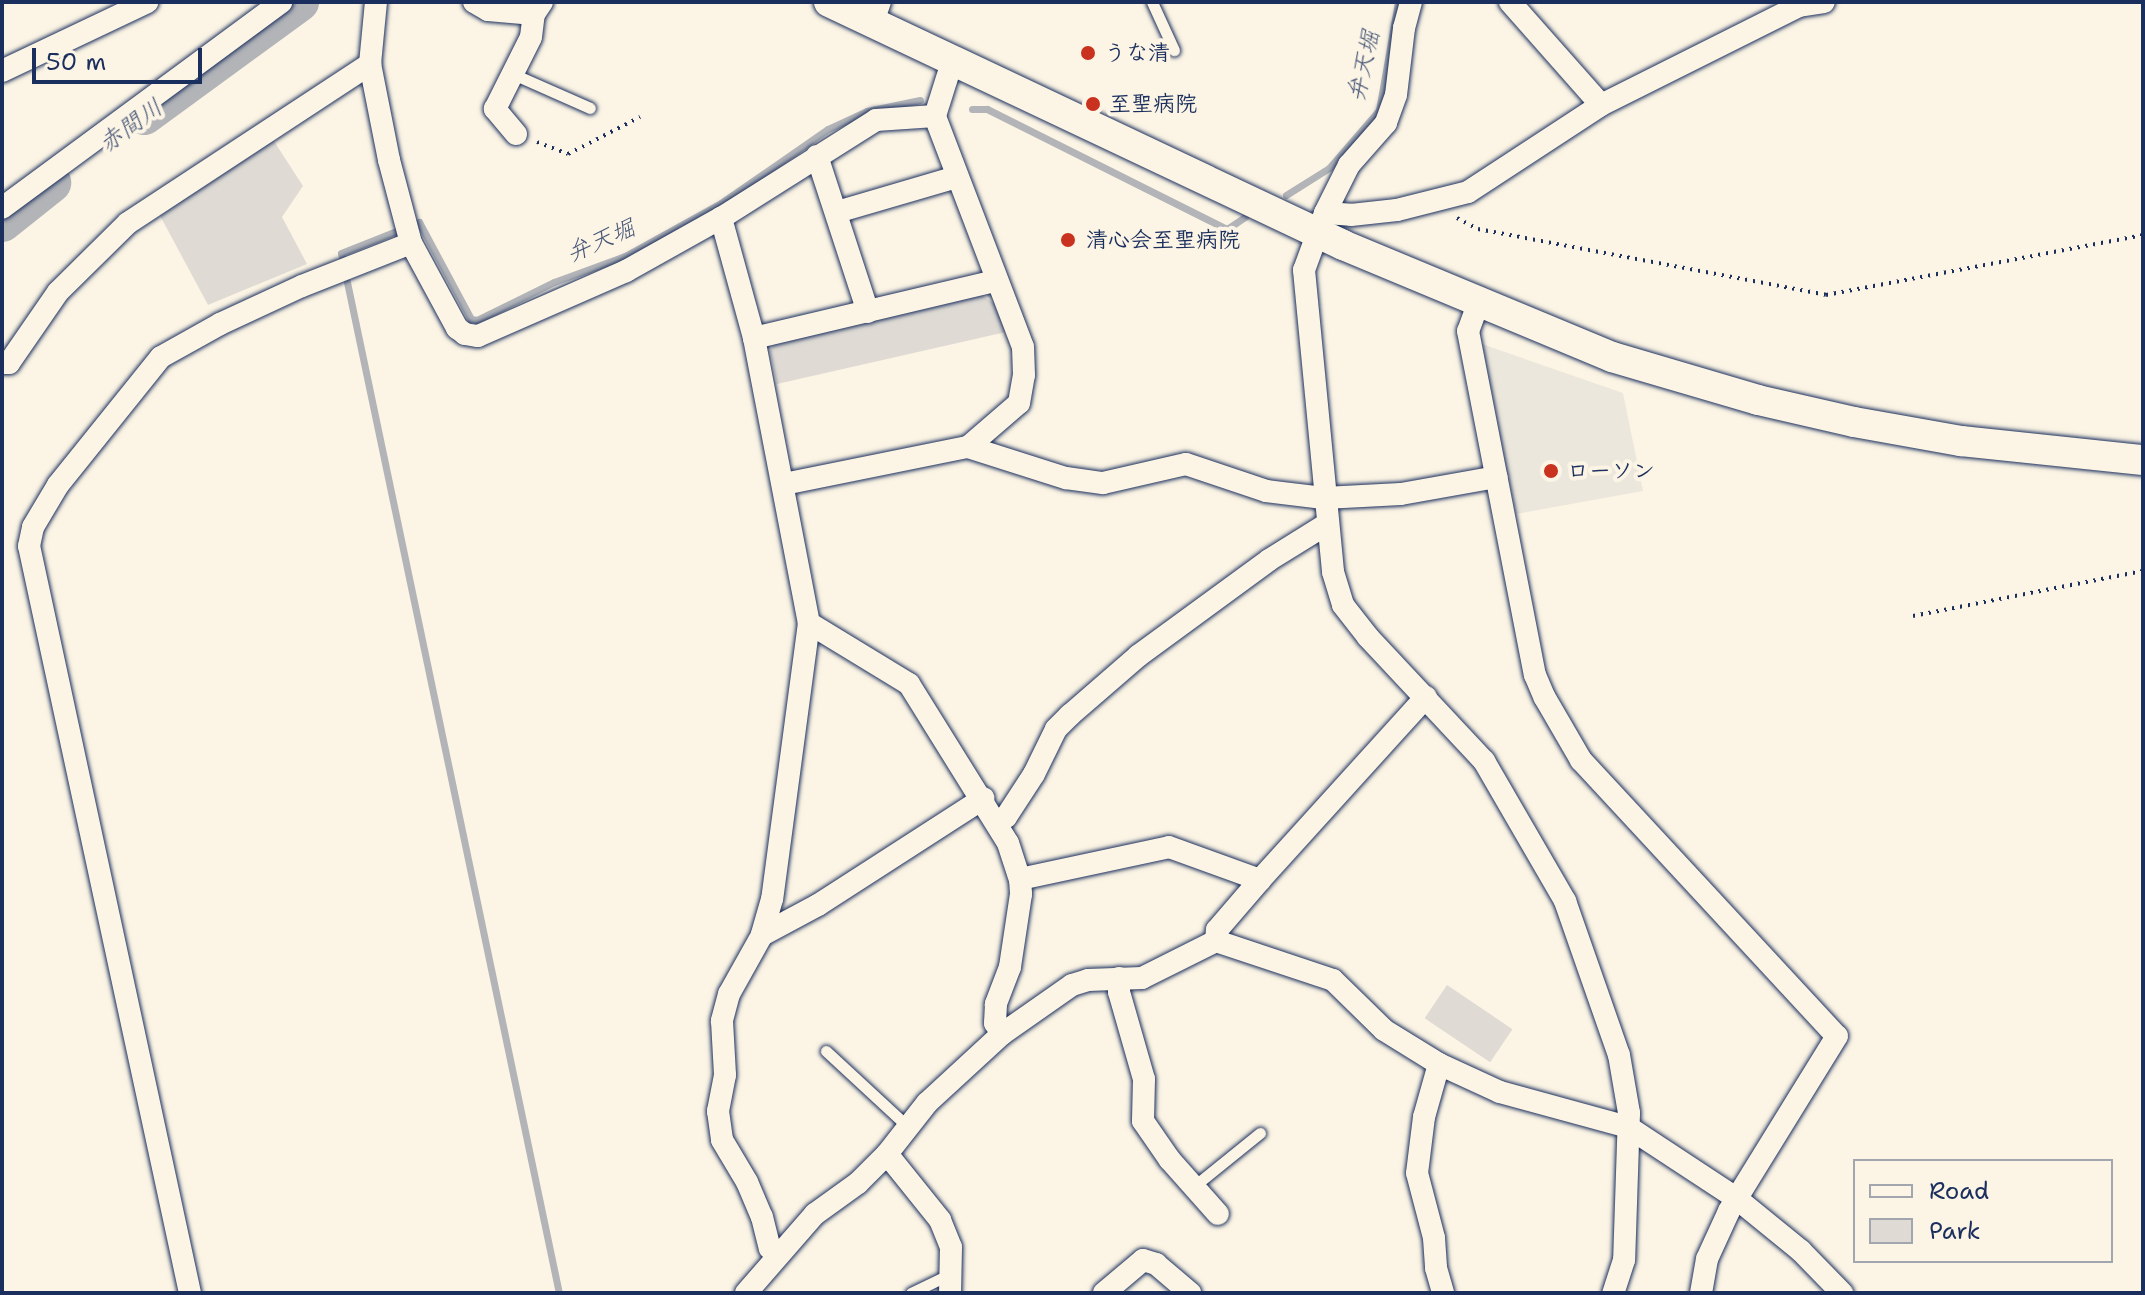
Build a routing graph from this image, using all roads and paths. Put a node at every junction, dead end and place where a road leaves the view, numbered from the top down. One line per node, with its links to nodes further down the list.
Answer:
1 (147, 2): 15 (street)
2 (281, 2): 25 (street)
3 (376, 2): 14 (street)
4 (474, 2): 10 (street)
5 (829, 2): 11 (street)
6 (1152, 2): 12 (lane)
7 (1411, 2): 28 (street)
8 (1510, 2): 17 (street)
9 (1824, 2): 17 (street)
10 (538, 8): 16 (street)
11 (877, 12): 13 (street)
12 (1174, 50)
13 (953, 59): 19 (street); 28 (street)
14 (370, 64): 29 (street); 35 (street)
15 (2, 71)
16 (513, 74): 18 (lane); 21 (street)
17 (1601, 105): 24 (street)
18 (590, 108)
19 (935, 116): 22 (street); 23 (street)
20 (640, 117): 21 (path)
21 (516, 134)
22 (817, 156): 26 (street); 27 (street)
23 (957, 177): 26 (street); 31 (street)
24 (1430, 204): 28 (street); 30 (path)
25 (2, 208)
26 (837, 212): 33 (street)
27 (721, 218): 29 (street); 34 (street)
28 (1321, 223): 32 (street); 40 (street)
29 (408, 231): 65 (street)
30 (2143, 235)
31 (995, 281): 33 (street); 36 (street)
32 (1478, 304): 37 (street); 38 (street)
33 (868, 312): 34 (street)
34 (754, 338): 39 (street)
35 (2, 363)
36 (968, 447): 39 (street); 40 (street)
37 (2143, 460)
38 (1496, 477): 40 (street); 61 (street)
39 (784, 484): 44 (street)
40 (1324, 498): 41 (street)
41 (1327, 524): 45 (street); 47 (street)
42 (2143, 571): 43 (path)
43 (1913, 616)
44 (809, 623): 46 (street); 50 (street)
45 (1426, 697): 49 (street); 57 (street)
46 (984, 798): 47 (street); 50 (street)
47 (998, 821): 48 (street)
48 (1020, 879): 49 (street); 53 (street)
49 (1260, 880): 51 (street)
50 (762, 935): 63 (street)
51 (1216, 941): 52 (street); 55 (street)
52 (1119, 978): 53 (street); 60 (street)
53 (1002, 1034): 56 (street)
54 (826, 1051): 56 (lane)
55 (1439, 1064): 57 (street); 70 (street)
56 (908, 1127): 59 (street)
57 (1628, 1127): 61 (street); 71 (street)
58 (1260, 1133): 60 (lane)
59 (887, 1154): 63 (street); 64 (street)
60 (1193, 1187): 62 (street)
61 (1736, 1198): 72 (street); 73 (street)
62 (1218, 1214)
63 (778, 1256): 66 (street)
64 (949, 1284): 67 (lane)
65 (190, 1293)
66 (746, 1293)
67 (911, 1293)
68 (1104, 1293): 69 (street)
69 (1190, 1293)
70 (1443, 1293)
71 (1613, 1293)
72 (1701, 1293)
73 (1842, 1293)

